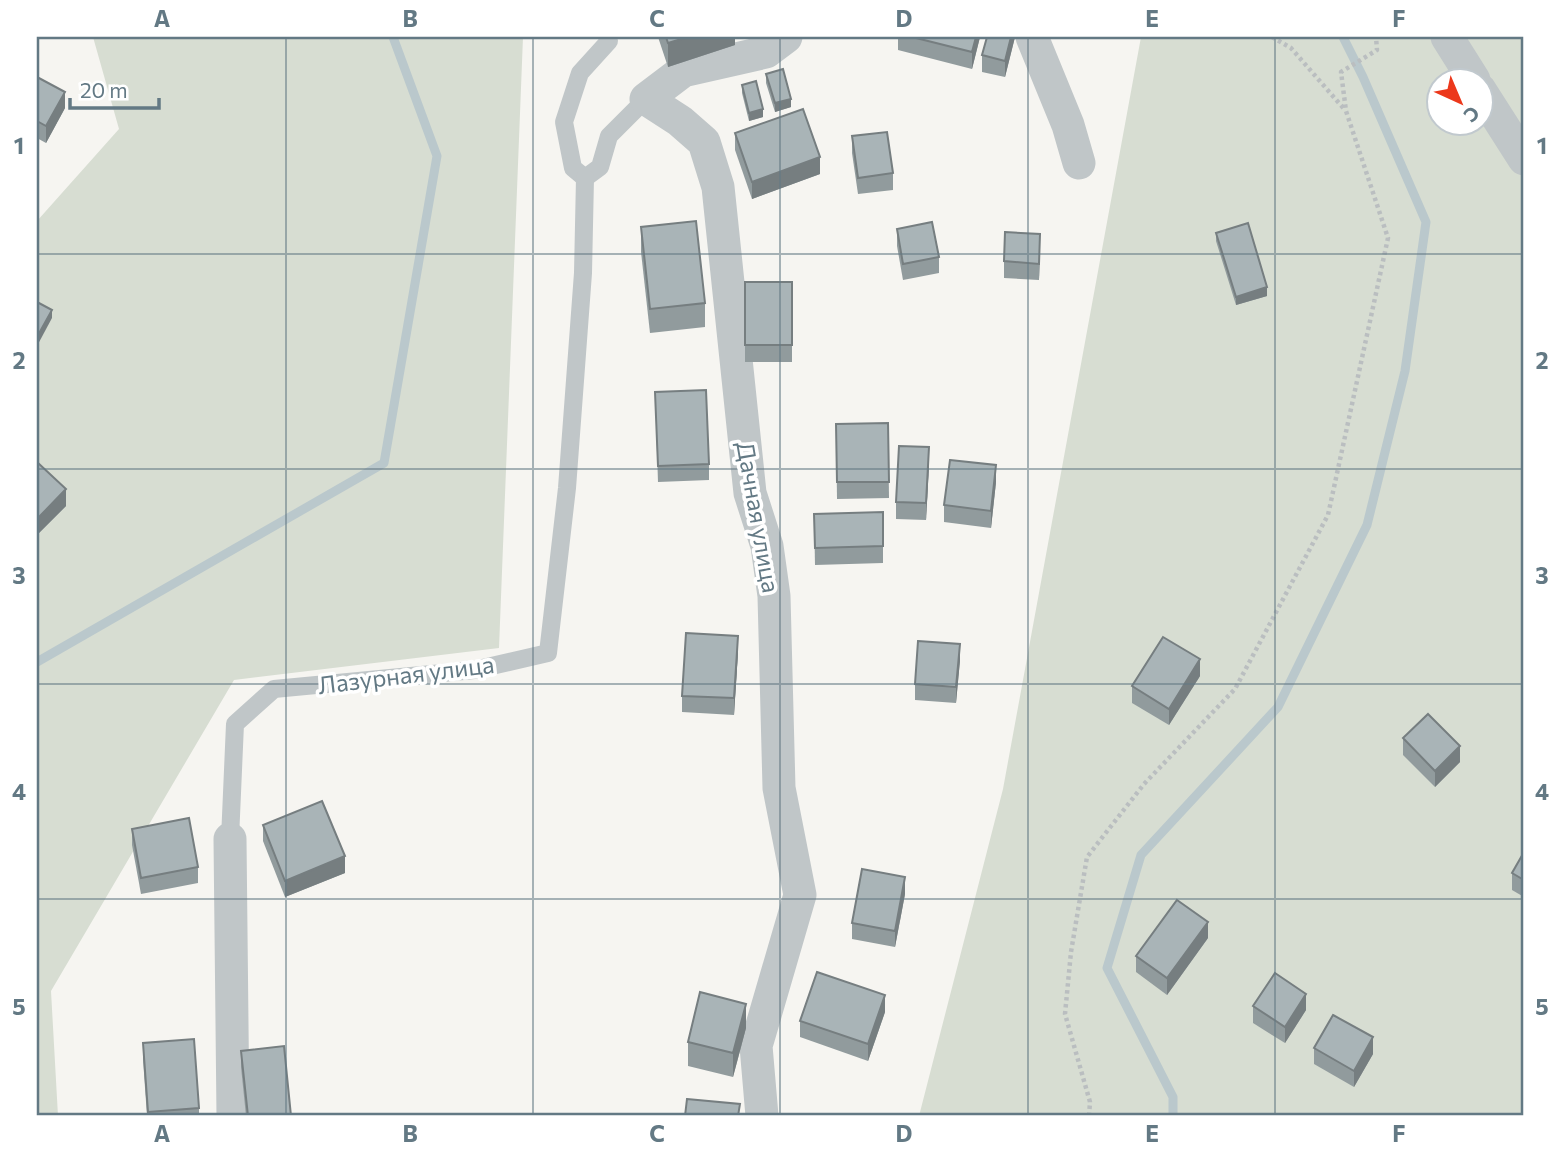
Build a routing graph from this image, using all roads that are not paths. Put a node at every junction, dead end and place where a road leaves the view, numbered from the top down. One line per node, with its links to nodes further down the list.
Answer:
1 (786, 37): 6 (street)
2 (1032, 37): 9 (street)
3 (1447, 37): 5 (street)
4 (609, 41): 10 (lane)
5 (1465, 66)
6 (646, 99): 10 (lane); 13 (street, Дачная улица)
7 (1494, 112): 8 (street)
8 (1524, 159)
9 (1079, 163)
10 (585, 178): 11 (lane, Лазурная улица)
11 (230, 839): 12 (street, Лазурная улица)
12 (233, 1116)
13 (762, 1116)

